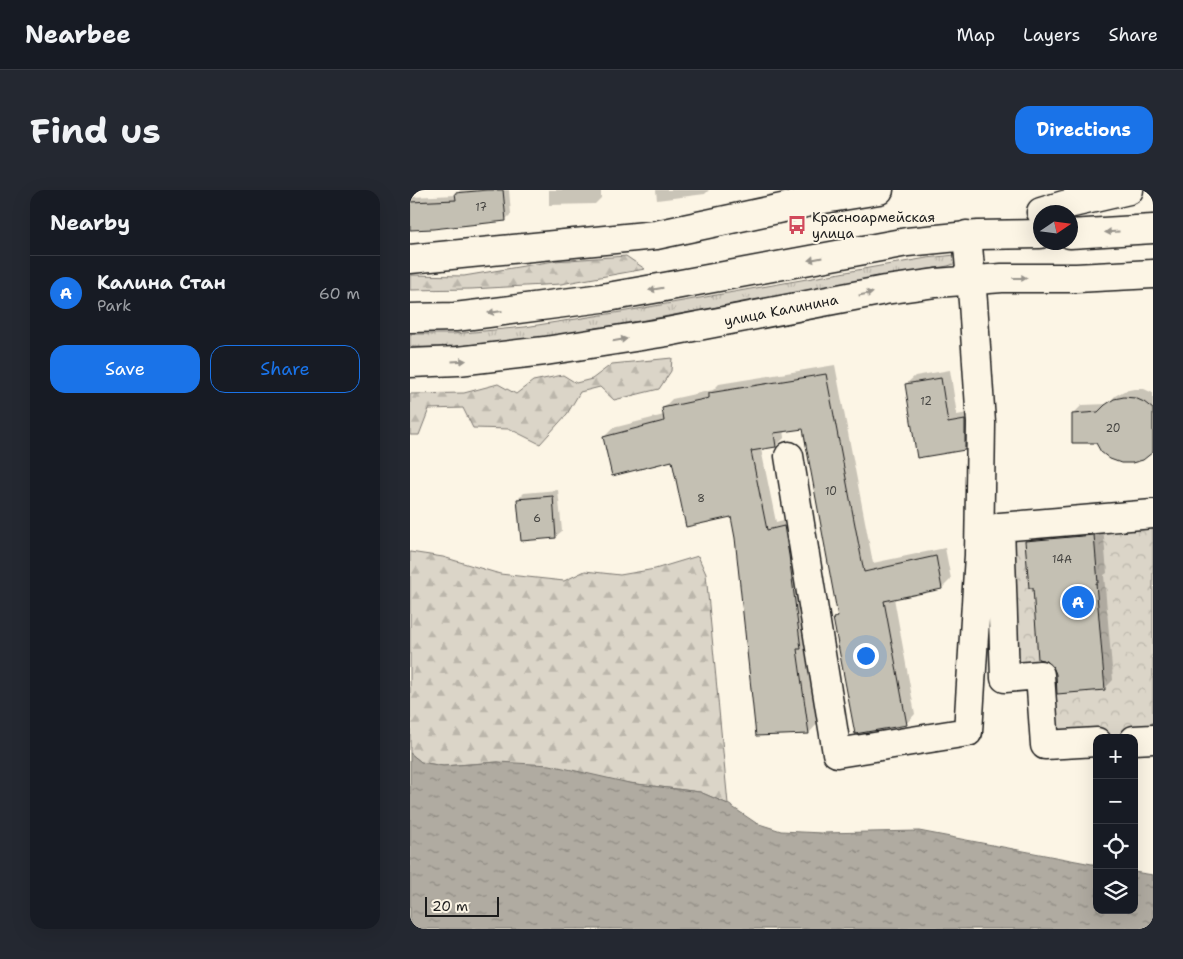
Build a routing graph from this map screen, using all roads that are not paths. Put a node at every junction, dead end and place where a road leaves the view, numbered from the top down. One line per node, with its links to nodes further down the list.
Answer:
1 (879, 190): 9 (main road)
2 (1129, 190): 3 (main road)
3 (1053, 205)
4 (1033, 213): 8 (main road)
5 (1153, 230): 7 (main road, one-way to 7)
6 (1033, 234): 8 (main road)
7 (1078, 234)
8 (973, 235): 11 (main road); 12 (main road, one-way to 12)
9 (410, 259)
10 (1153, 274): 11 (main road, улица Калинина, one-way to 10)
11 (972, 280): 13 (main road, улица Калинина, one-way to 11); 14 (main road)
12 (410, 318)
13 (410, 363)
14 (789, 456)
15 (1153, 514): 18 (main road)
16 (1153, 739): 17 (main road)
17 (1138, 740)
18 (1093, 742)

